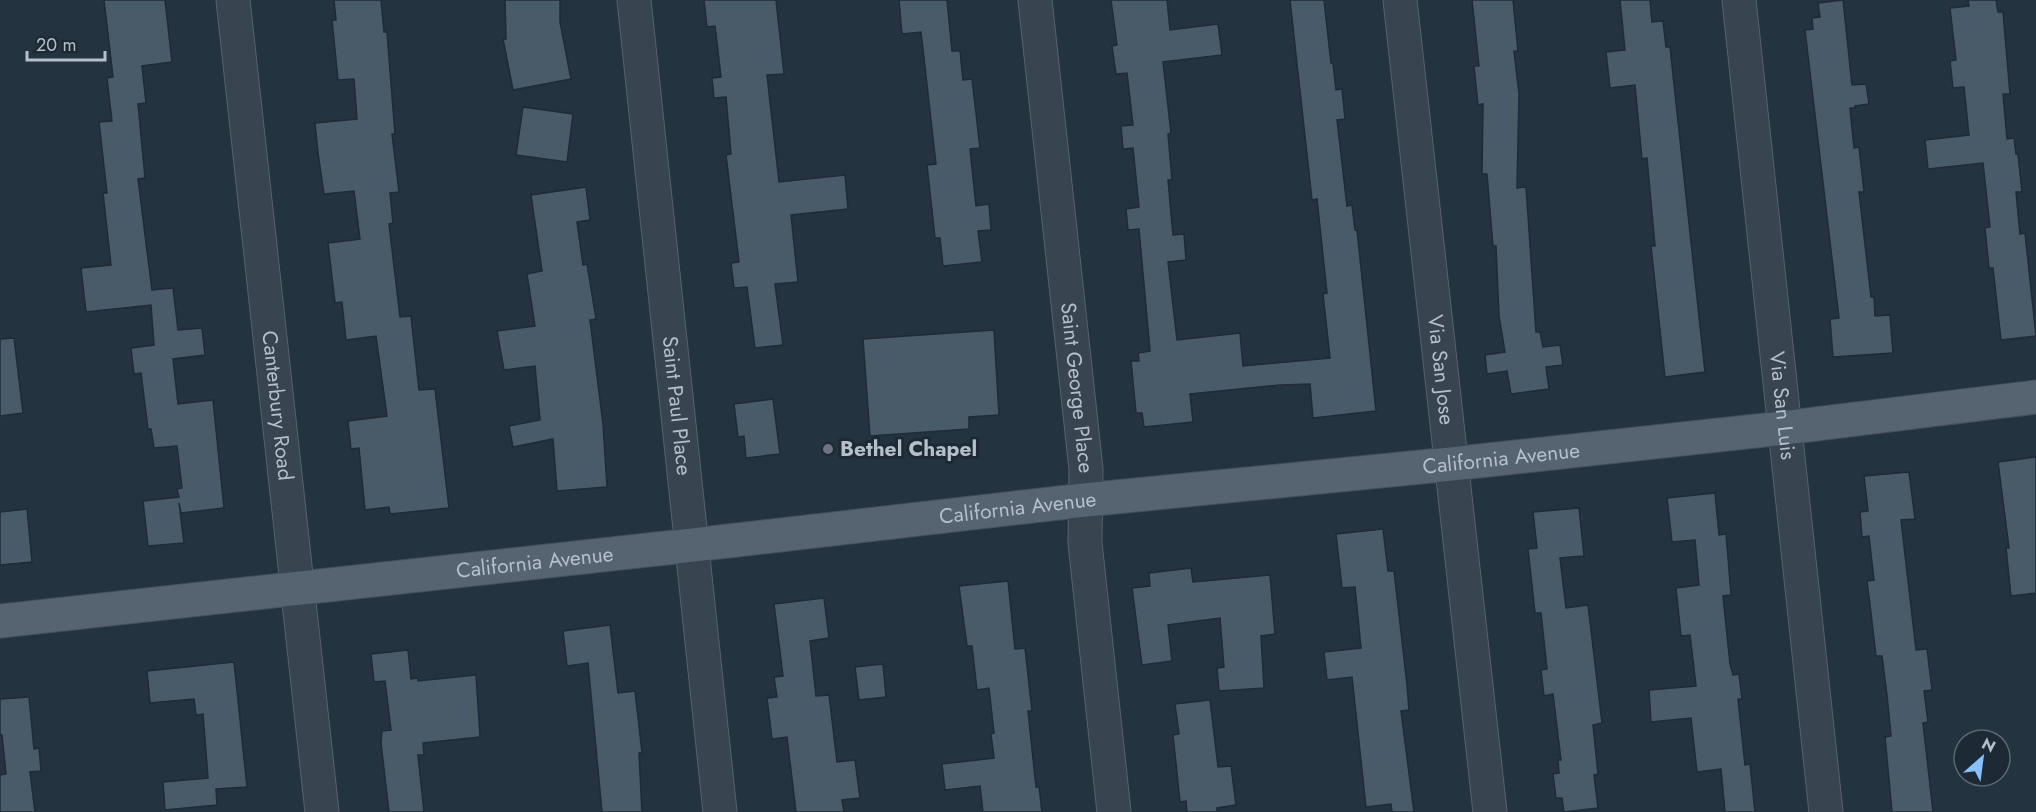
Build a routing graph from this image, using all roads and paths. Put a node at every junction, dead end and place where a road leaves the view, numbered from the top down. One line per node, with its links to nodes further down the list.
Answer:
1 (232, 0): 11 (street, Canterbury Road)
2 (634, 0): 10 (street, Saint Paul Place)
3 (1035, 0): 9 (street, Saint George Place)
4 (1400, 0): 8 (street, Via San Jose)
5 (1739, 0): 7 (street, Via San Luis)
6 (2036, 397): 7 (main road, California Avenue)
7 (1783, 428): 8 (main road, California Avenue); 17 (street, Via San Luis)
8 (1451, 464): 9 (main road, California Avenue); 16 (street, Via San Jose)
9 (1085, 500): 10 (main road, California Avenue); 15 (street, Saint George Place)
10 (693, 545): 11 (main road, California Avenue); 14 (street, Saint Paul Place)
11 (298, 589): 12 (main road, California Avenue); 13 (street, Canterbury Road)
12 (0, 621)
13 (322, 812)
14 (720, 812)
15 (1114, 812)
16 (1490, 812)
17 (1826, 812)

